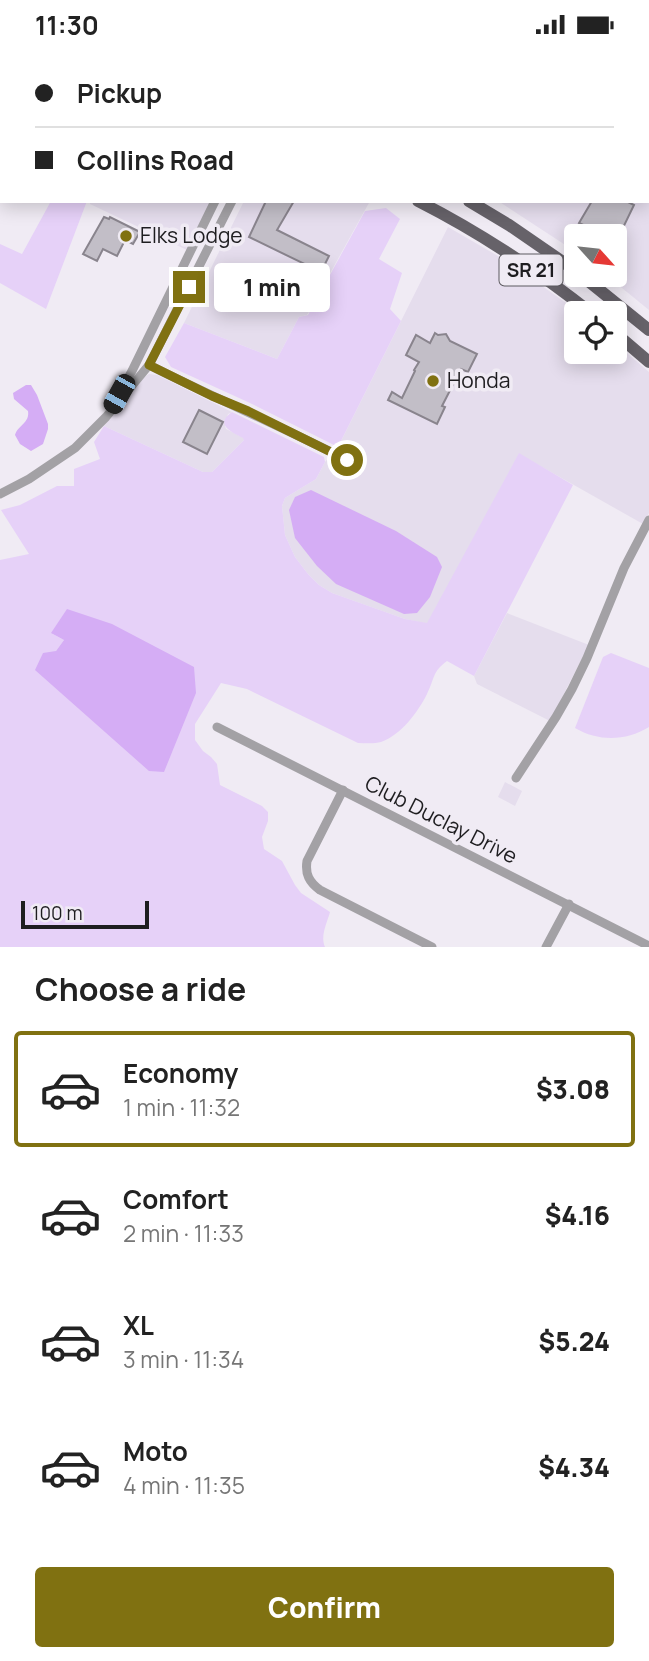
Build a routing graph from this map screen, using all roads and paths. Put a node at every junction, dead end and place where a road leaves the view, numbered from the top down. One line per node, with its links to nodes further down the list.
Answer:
1 (214, 203): 13 (street)
2 (231, 203): 12 (street)
3 (422, 203): 5 (main road, SR 21)
4 (474, 204): 5 (main road); 6 (main road, SR 21)
5 (469, 229): 8 (main road, SR 21)
6 (564, 263)
7 (596, 287): 9 (main road, SR 21)
8 (575, 301)
9 (649, 330)
10 (627, 343): 11 (main road)
11 (649, 362)
12 (149, 365): 13 (street); 14 (street)
13 (106, 417): 15 (street)
14 (347, 460)
15 (0, 494)
16 (649, 520): 18 (street)
17 (217, 727): 19 (street, Club Duclay Drive)
18 (516, 778)
19 (344, 790): 20 (street, Club Duclay Drive); 22 (street)
20 (569, 904): 21 (street, Club Duclay Drive); 23 (street)
21 (649, 946)
22 (432, 947)
23 (546, 947)

